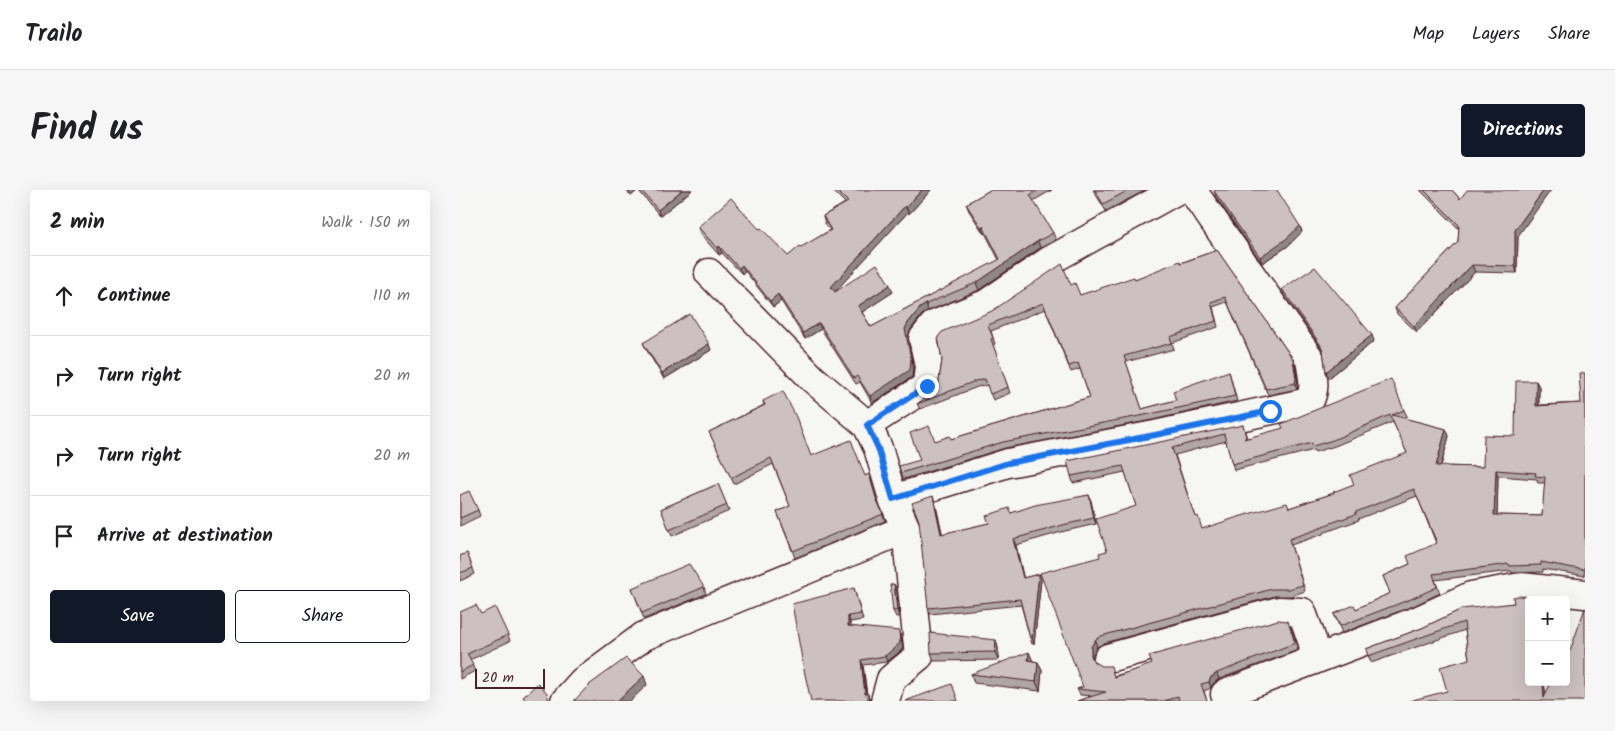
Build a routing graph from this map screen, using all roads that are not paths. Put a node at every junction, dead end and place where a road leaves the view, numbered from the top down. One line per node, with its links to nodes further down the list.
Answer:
1 (1178, 190): 4 (street)
2 (1192, 190): 5 (street)
3 (709, 273): 4 (street)
4 (867, 425): 5 (street)
5 (893, 499): 6 (street)
6 (906, 529): 11 (street); 12 (street)
7 (1585, 594): 9 (street)
8 (1108, 658): 9 (street)
9 (1314, 660): 10 (street)
10 (1225, 694)
11 (565, 701)
12 (885, 701)

